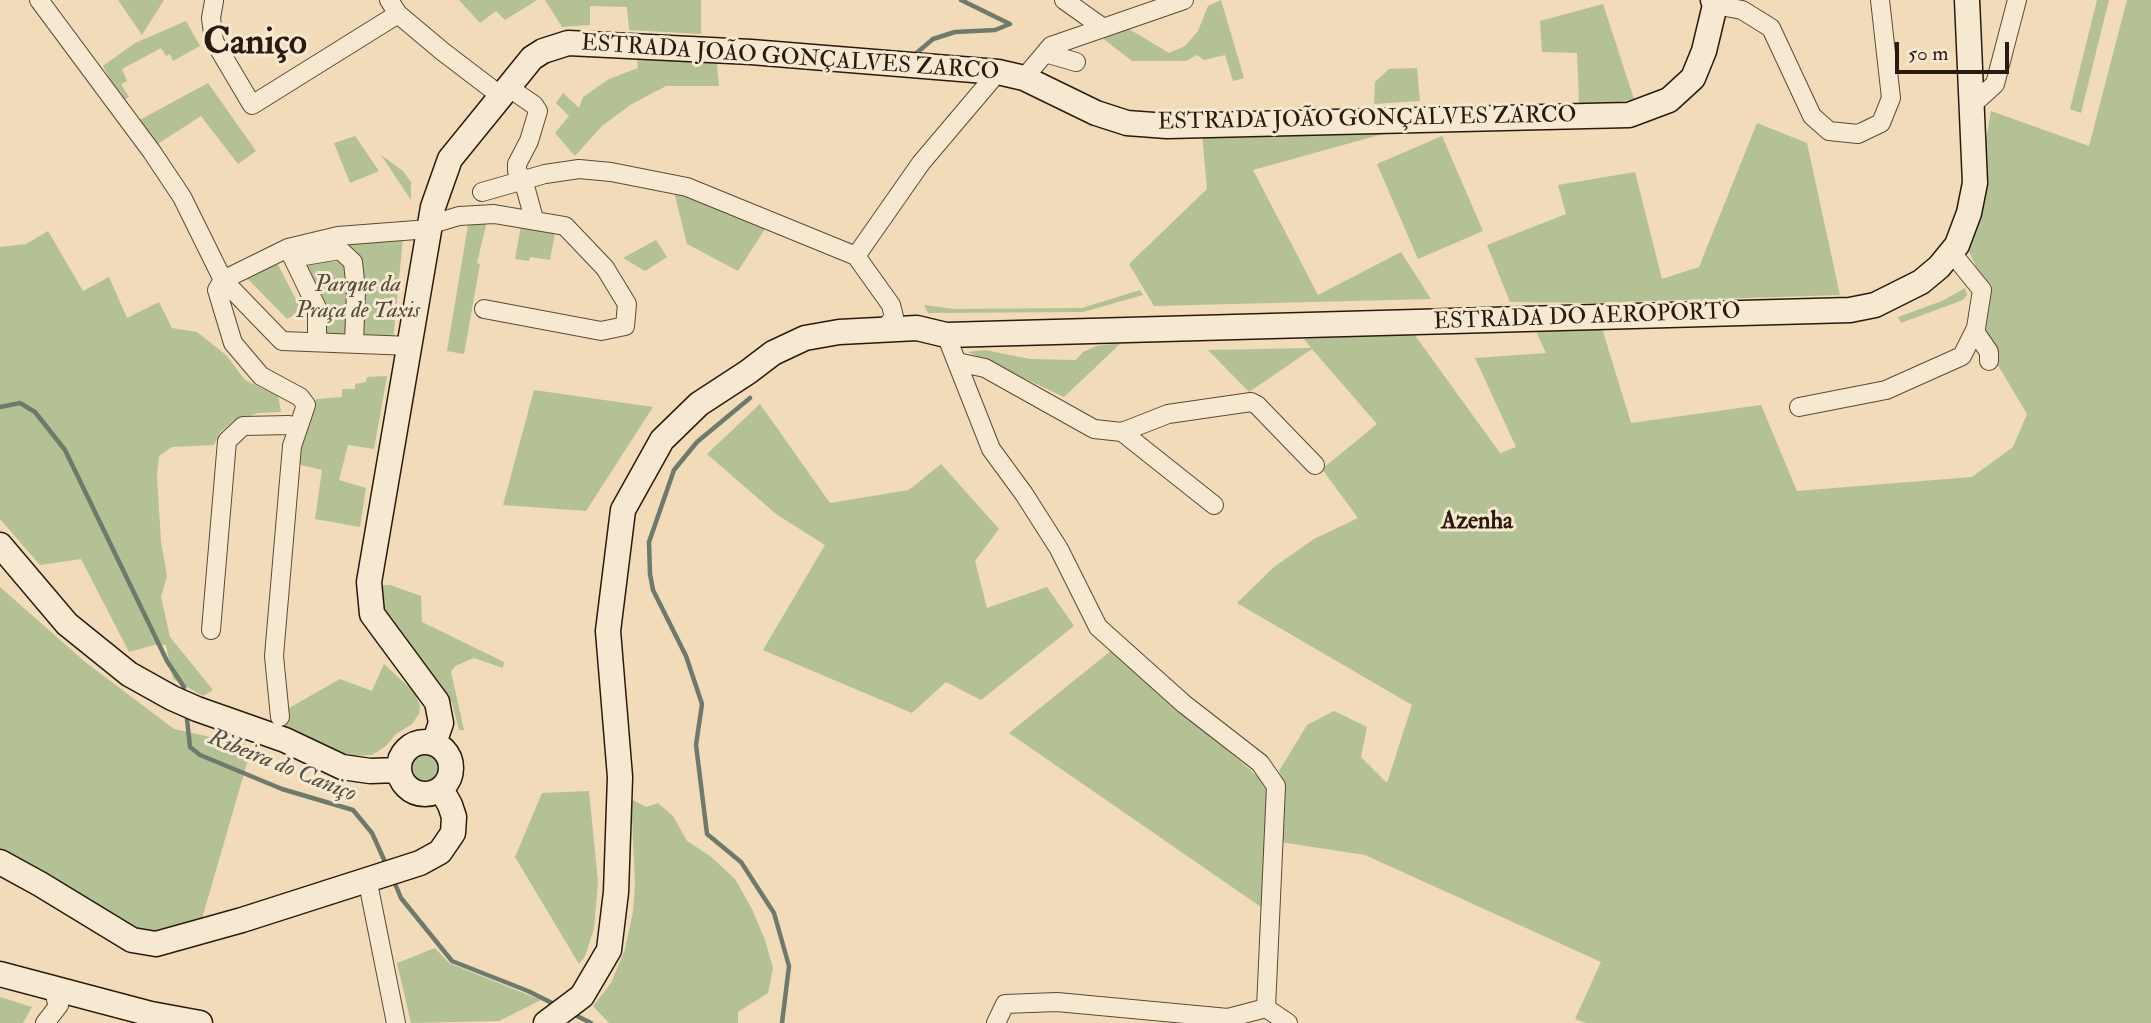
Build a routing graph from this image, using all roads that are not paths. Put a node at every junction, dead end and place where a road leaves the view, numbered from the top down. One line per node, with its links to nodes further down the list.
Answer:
1 (39, 0): 24 (street)
2 (1064, 0): 10 (street)
3 (1184, 0): 10 (street)
4 (1880, 0): 8 (street)
5 (1967, 0): 16 (street, ESTRADA DO AEROPORTO)
6 (2017, 0): 16 (street)
7 (214, 1): 9 (street)
8 (1714, 3): 14 (street, ESTRADA JOÃO GONÇALVES ZARCO)
9 (394, 7): 15 (street)
10 (1102, 27): 11 (street)
11 (1045, 53): 12 (street); 14 (street)
12 (1076, 62)
13 (998, 72): 14 (street, ESTRADA JOÃO GONÇALVES ZARCO); 15 (street, ESTRADA JOÃO GONÇALVES ZARCO); 23 (street)
14 (1024, 78)
15 (504, 91): 17 (street); 20 (street, ESTRADA JOÃO GONÇALVES ZARCO)
16 (1973, 104): 22 (street, ESTRADA DO AEROPORTO)
17 (523, 179): 18 (street); 19 (street); 23 (street)
18 (482, 192)
19 (534, 219): 20 (street); 25 (street)
20 (429, 227): 21 (street); 31 (street, ESTRADA JOÃO GONÇALVES ZARCO)
21 (291, 253): 24 (street); 29 (street); 30 (street)
22 (1952, 253): 27 (street); 28 (street, ESTRADA DO AEROPORTO)
23 (856, 256): 26 (street)
24 (223, 281): 29 (street); 36 (street)
25 (484, 309)
26 (885, 328): 28 (street, ESTRADA DO AEROPORTO); 34 (street, ESTRADA DO AEROPORTO)
27 (1976, 328): 32 (street); 35 (street)
28 (946, 335): 33 (street); 34 (street, ESTRADA DO AEROPORTO)
29 (317, 341): 30 (street)
30 (354, 343): 31 (street)
31 (411, 346): 43 (street, ESTRADA JOÃO GONÇALVES ZARCO)
32 (1989, 361)
33 (957, 362): 37 (street); 50 (street)
34 (748, 372): 55 (street, ESTRADA DO AEROPORTO)
35 (1799, 407)
36 (297, 428): 41 (street); 42 (street)
37 (1122, 432): 38 (street); 39 (street)
38 (1315, 465)
39 (1214, 505)
40 (0, 545): 42 (street)
41 (211, 630)
42 (283, 728): 44 (street)
43 (433, 743): 44 (street); 45 (street)
44 (398, 770): 45 (street)
45 (440, 789): 47 (street)
46 (0, 862): 47 (street)
47 (367, 878): 54 (street)
48 (0, 974): 49 (street)
49 (59, 991): 51 (street); 52 (street)
50 (1266, 1008): 56 (street); 57 (street)
51 (150, 1019): 53 (street)
52 (45, 1023)
53 (200, 1023)
54 (396, 1023)
55 (547, 1023)
56 (996, 1023)
57 (1288, 1023)

